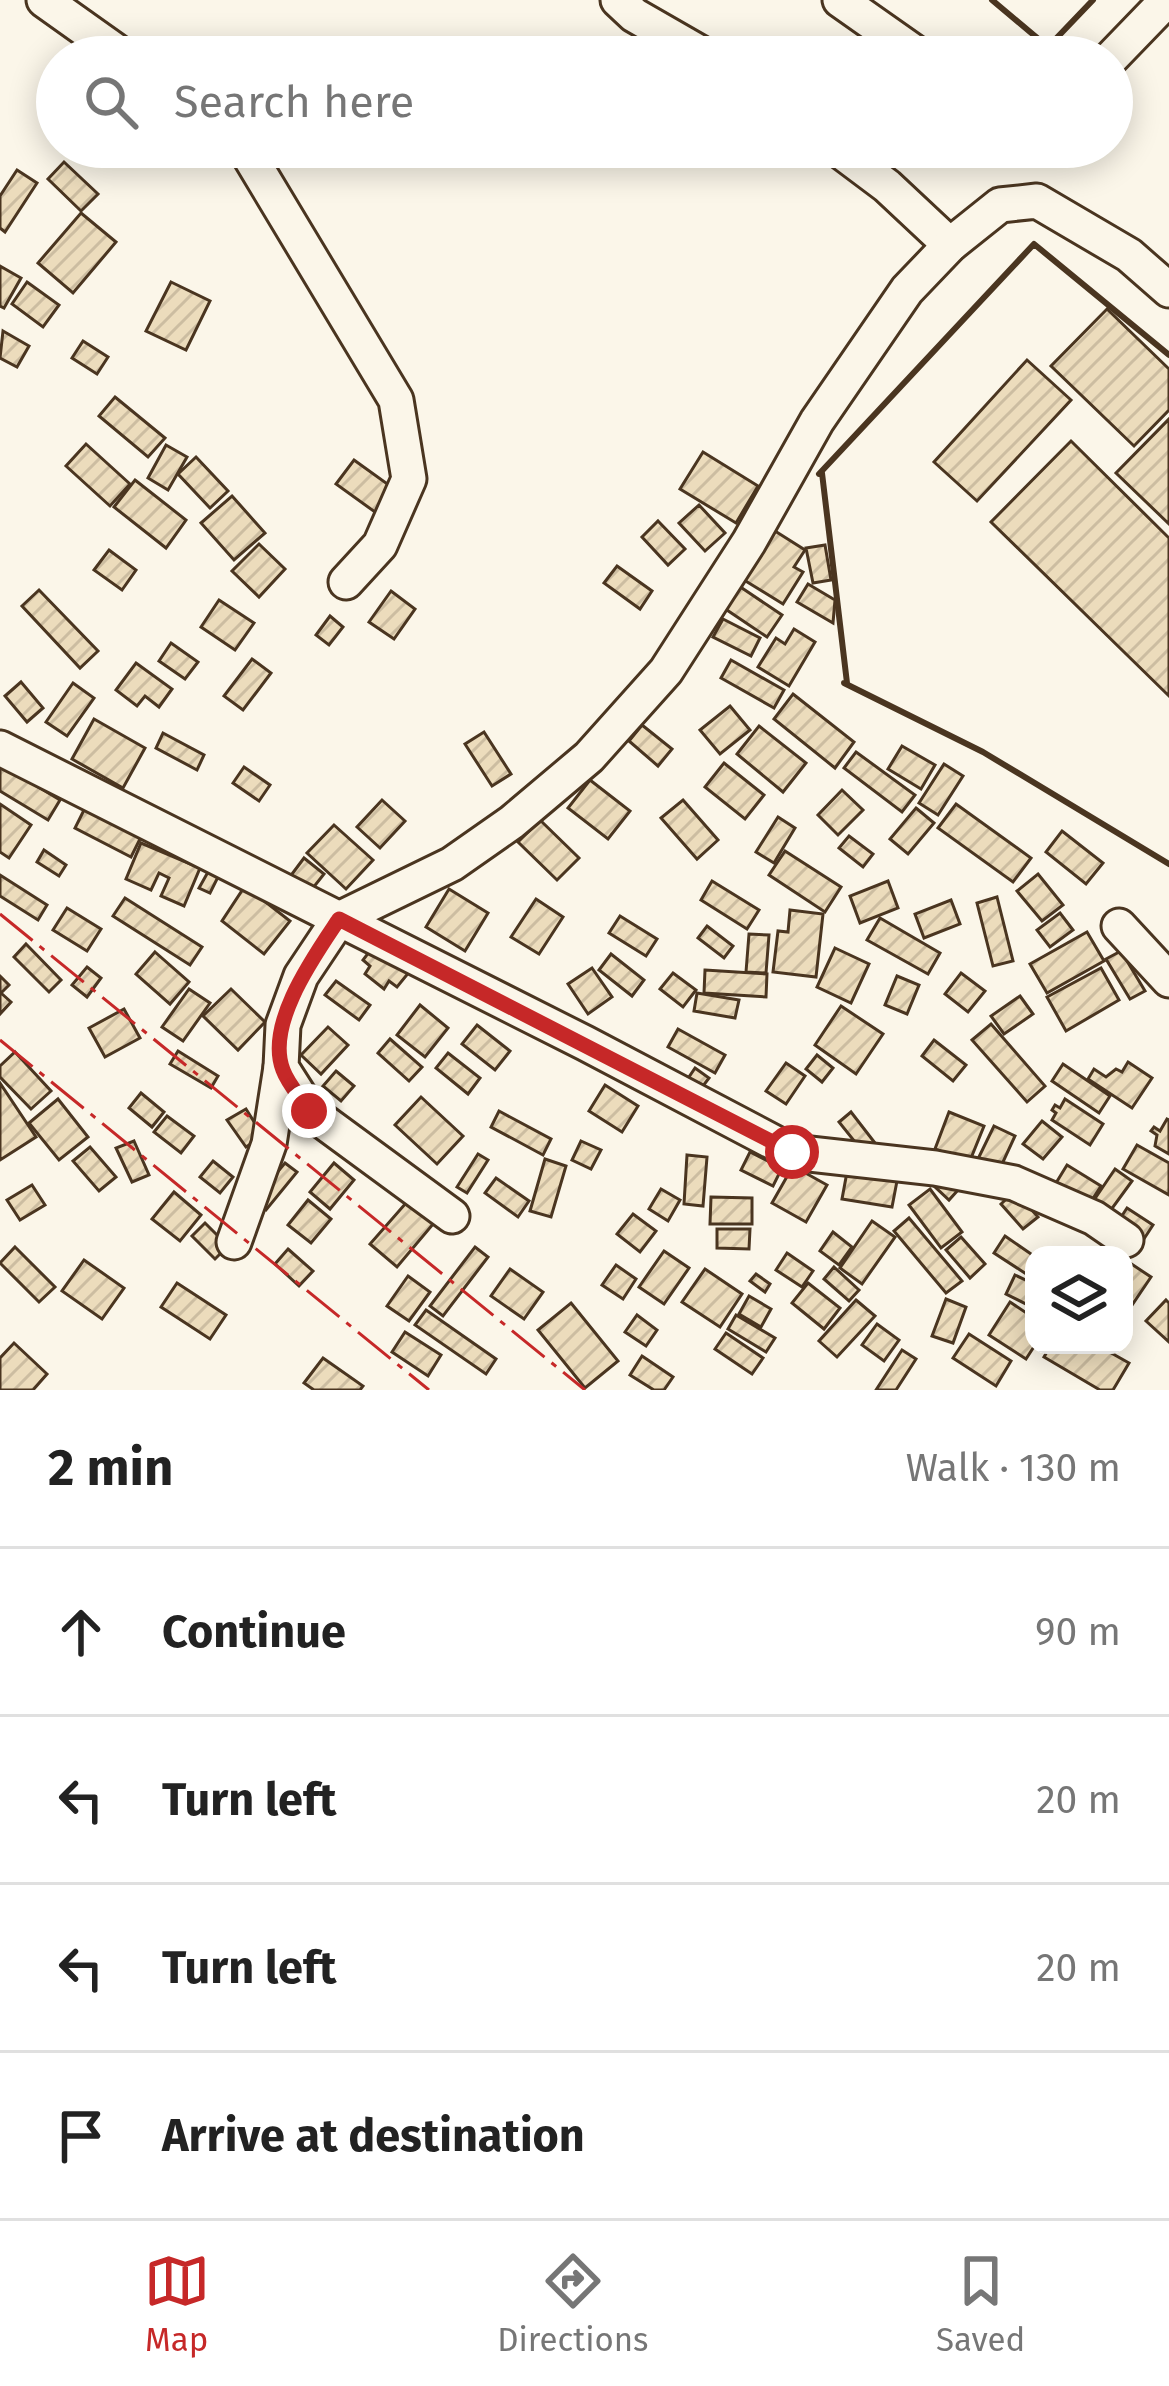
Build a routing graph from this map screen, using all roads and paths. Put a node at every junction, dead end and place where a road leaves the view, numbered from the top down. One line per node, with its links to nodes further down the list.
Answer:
1 (44, 0): 5 (street)
2 (618, 0): 6 (street)
3 (840, 0): 7 (street)
4 (1167, 0): 8 (street)
5 (95, 36)
6 (671, 36)
7 (891, 36)
8 (1132, 36)
9 (257, 168): 13 (street)
10 (863, 168): 11 (street)
11 (950, 245): 12 (street); 15 (street)
12 (1169, 290)
13 (346, 582)
14 (0, 748): 15 (street)
15 (339, 919): 18 (street); 20 (street)
16 (1119, 926): 17 (street)
17 (1169, 980)
18 (281, 1067): 19 (street); 21 (street)
19 (452, 1216)
20 (1126, 1240)
21 (234, 1242)

